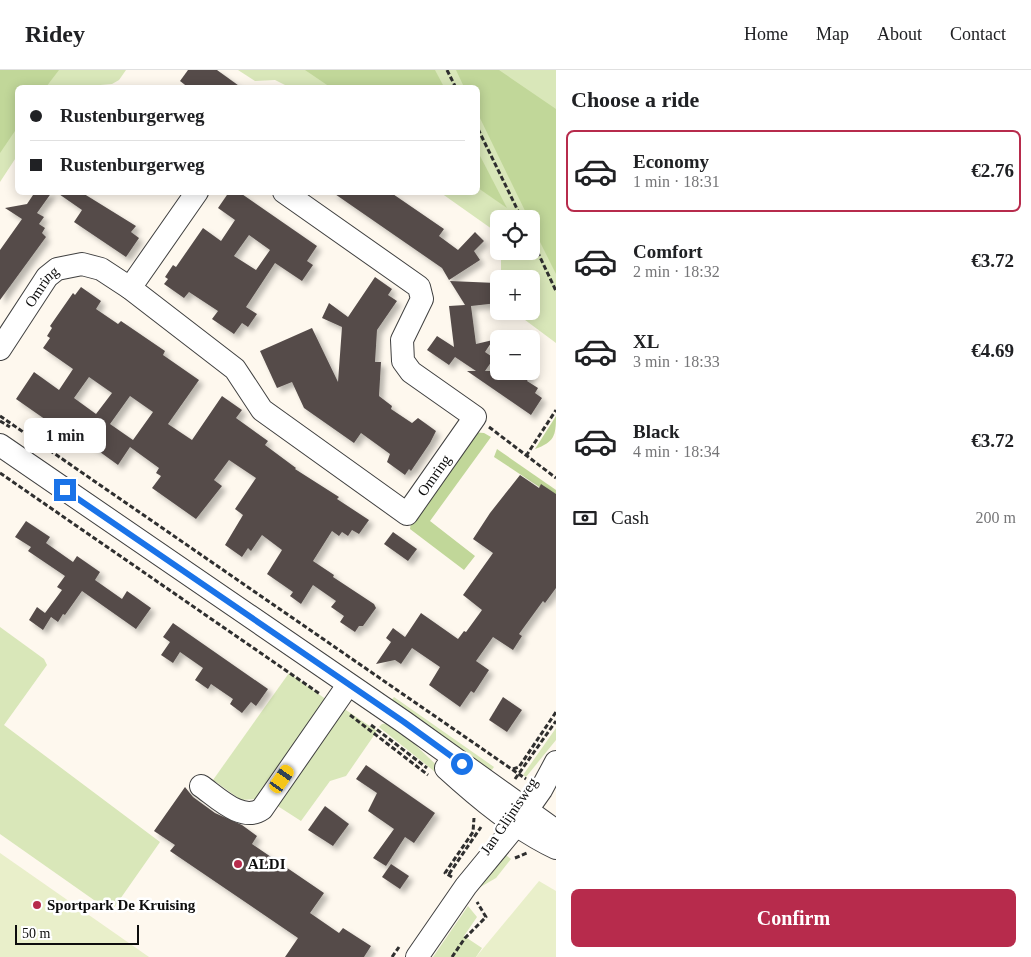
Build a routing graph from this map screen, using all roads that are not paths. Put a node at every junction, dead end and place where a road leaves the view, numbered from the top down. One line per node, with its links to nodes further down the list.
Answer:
1 (195, 195): 3 (street)
2 (288, 195): 3 (street, Omring)
3 (130, 288): 4 (street, Omring)
4 (0, 349)
5 (0, 445): 6 (street)
6 (348, 684): 9 (street); 10 (street)
7 (556, 750): 10 (street, Jan Glijnisweg)
8 (556, 762): 10 (street, Jan Glijnisweg)
9 (201, 786)
10 (516, 813): 11 (street); 12 (street); 13 (street, Jan Glijnisweg)
11 (556, 831)
12 (556, 848)
13 (417, 957)

